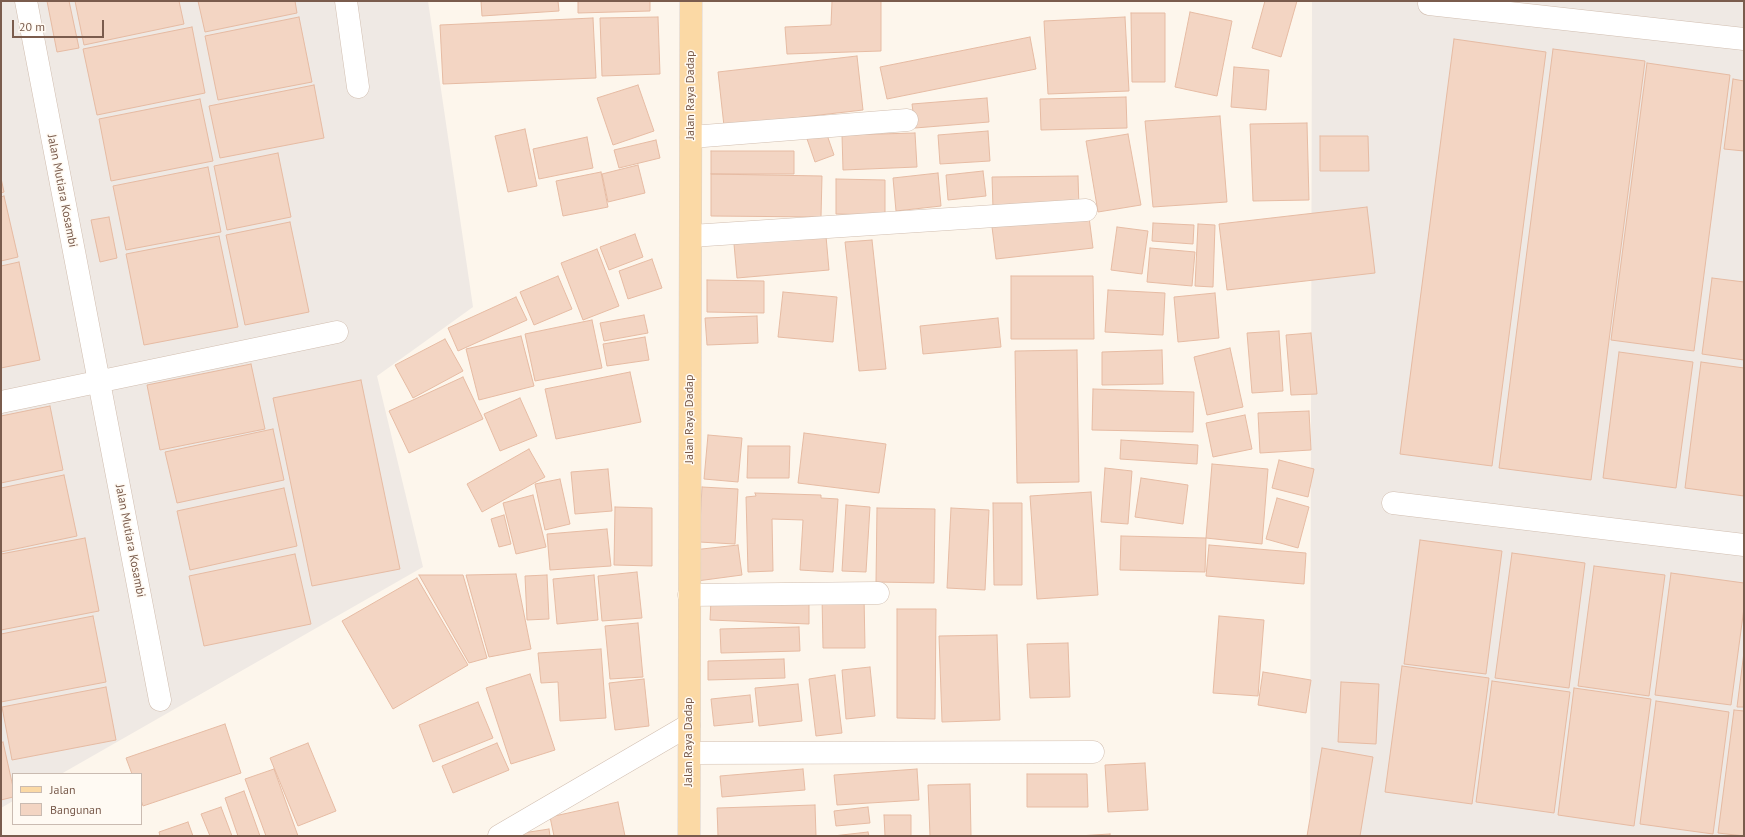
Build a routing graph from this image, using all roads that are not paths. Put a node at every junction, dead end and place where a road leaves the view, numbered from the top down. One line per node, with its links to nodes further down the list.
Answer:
1 (26, 1): 12 (street, Jalan Mutiara Kosambi)
2 (346, 1): 6 (street)
3 (691, 1): 8 (main road, Jalan Raya Dadap)
4 (1429, 4): 5 (street)
5 (1744, 39)
6 (358, 87)
7 (907, 120): 8 (street)
8 (691, 137): 10 (main road, Jalan Raya Dadap)
9 (1086, 210): 10 (street)
10 (690, 236): 17 (main road, Jalan Raya Dadap)
11 (337, 332): 12 (street)
12 (99, 382): 13 (street); 18 (street, Jalan Mutiara Kosambi)
13 (1, 402)
14 (1393, 504): 15 (street)
15 (1744, 545)
16 (878, 593): 17 (street)
17 (689, 595): 19 (main road, Jalan Raya Dadap)
18 (160, 700)
19 (689, 725): 21 (main road, Jalan Raya Dadap); 22 (street)
20 (1092, 752): 21 (street)
21 (690, 753): 23 (main road, Jalan Raya Dadap)
22 (499, 836)
23 (689, 836)

